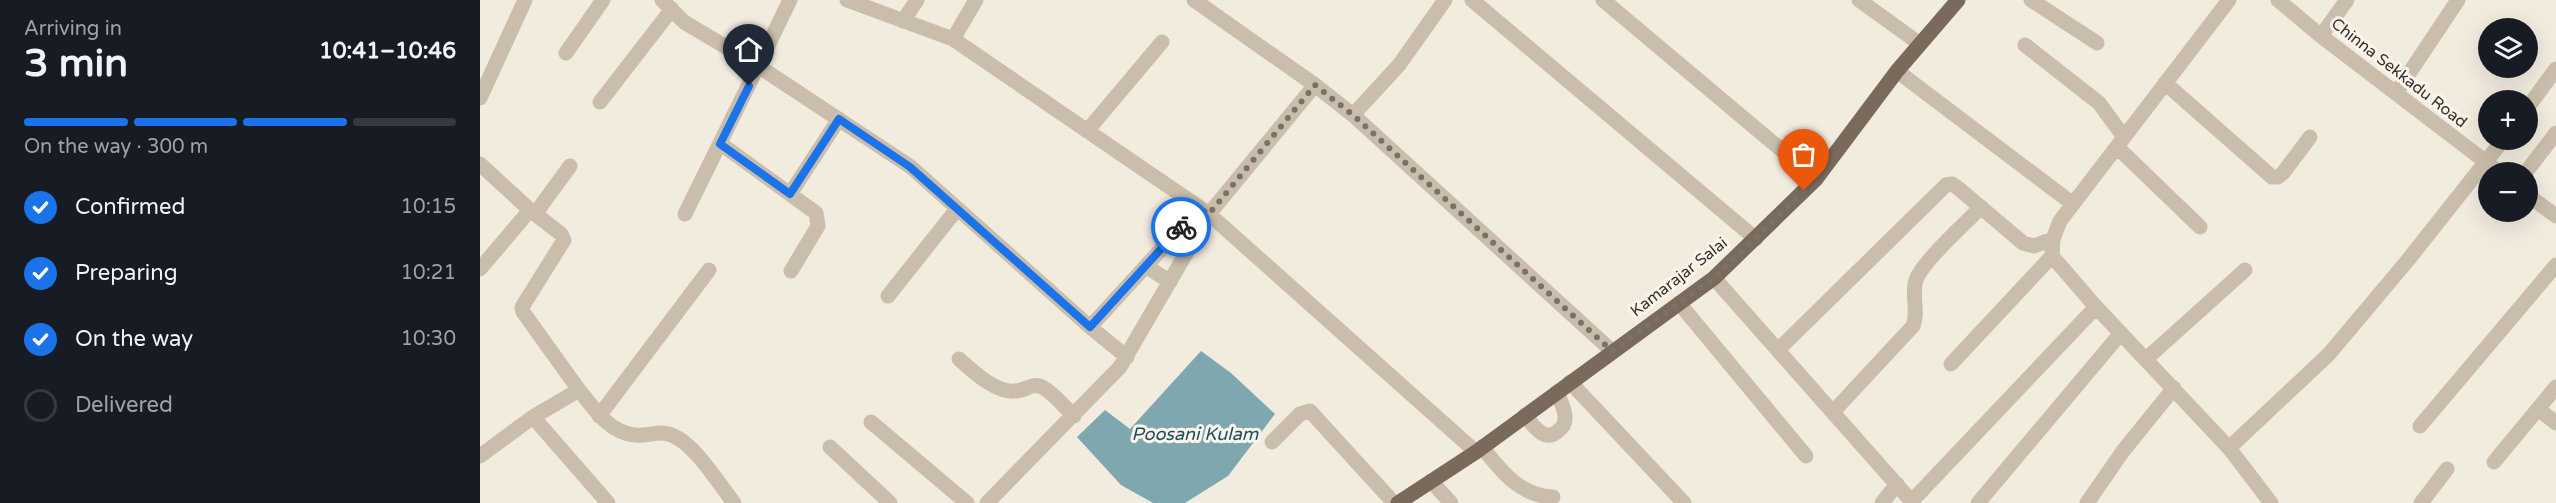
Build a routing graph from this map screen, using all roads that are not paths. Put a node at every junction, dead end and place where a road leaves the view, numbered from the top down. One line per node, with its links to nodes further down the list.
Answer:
1 (525, 0): 32 (street)
2 (603, 0): 26 (street)
3 (790, 0): 27 (street)
4 (847, 0): 19 (street)
5 (917, 0): 19 (street)
6 (976, 0): 21 (street)
7 (1194, 0): 31 (street)
8 (1445, 0): 36 (street)
9 (1472, 0): 60 (street)
10 (1602, 0): 49 (street)
11 (1859, 0): 24 (street)
12 (1958, 0): 24 (main road, Kamarajar Salai)
13 (2031, 0): 23 (street)
14 (2229, 0): 30 (street)
15 (2278, 0): 20 (street, Chinna Sekkadu Road)
16 (2347, 0): 20 (street)
17 (2458, 0): 33 (street)
18 (667, 5): 27 (street); 35 (street)
19 (903, 21): 21 (street)
20 (2321, 36): 33 (street, Chinna Sekkadu Road)
21 (953, 39): 38 (street)
22 (1162, 42): 38 (street)
23 (2097, 43)
24 (1920, 44): 29 (main road, Kamarajar Salai)
25 (2025, 45): 41 (street)
26 (566, 53)
27 (758, 66): 37 (street); 42 (street)
28 (2556, 69): 34 (street)
29 (1898, 71): 49 (main road, Kamarajar Salai); 52 (street)
30 (2165, 83): 40 (street); 41 (street)
31 (1315, 85): 36 (street); 55 (street)
32 (482, 91)
33 (2396, 93): 44 (street, Chinna Sekkadu Road)
34 (2538, 93)
35 (600, 102)
36 (1353, 115): 77 (street)
37 (839, 119): 50 (street); 54 (street)
38 (1087, 131): 55 (street)
39 (2556, 133): 45 (street)
40 (2310, 137)
41 (2120, 142): 52 (street); 59 (street)
42 (720, 144): 50 (street); 57 (street)
43 (2495, 150): 44 (street)
44 (2485, 162)
45 (2534, 162)
46 (570, 166): 56 (street)
47 (482, 170): 56 (street)
48 (2478, 171): 98 (street)
49 (1816, 179): 60 (main road, Kamarajar Salai)
50 (790, 194): 68 (street)
51 (2538, 202): 58 (street)
52 (2073, 204): 61 (street)
53 (1981, 207): 61 (street); 76 (street); 88 (street)
54 (957, 208): 71 (street); 74 (street)
55 (1204, 211): 63 (street); 70 (street); 99 (street)
56 (533, 212): 65 (street); 85 (street)
57 (685, 214)
58 (2556, 216)
59 (2200, 227)
60 (1756, 239): 69 (main road, Kamarajar Salai)
61 (2053, 239): 62 (street)
62 (2052, 256): 73 (street); 81 (street)
63 (1146, 266): 70 (street); 74 (street)
64 (2556, 266): 95 (street)
65 (480, 269)
66 (709, 270): 89 (street)
67 (2245, 270): 80 (street)
68 (792, 272)
69 (1714, 278): 72 (main road, Kamarajar Salai); 76 (street)
70 (1170, 282): 78 (street)
71 (888, 296)
72 (1679, 303): 77 (main road, Kamarajar Salai); 101 (street)
73 (2096, 307): 75 (street); 107 (street)
74 (1090, 327): 78 (street)
75 (2121, 333): 80 (street); 117 (street)
76 (1778, 350): 88 (street)
77 (1612, 351): 82 (main road, Kamarajar Salai)
78 (1127, 357): 90 (street)
79 (959, 359): 90 (street)
80 (2146, 359): 84 (street)
81 (1951, 364)
82 (1570, 382): 86 (main road, Kamarajar Salai); 115 (street)
83 (2556, 387): 87 (street)
84 (2174, 388): 98 (street); 118 (street)
85 (579, 390): 89 (street); 92 (street)
86 (1557, 392): 91 (main road, Kamarajar Salai); 91 (street)
87 (2538, 409): 94 (street); 102 (street)
88 (1833, 412): 105 (street)
89 (599, 416): 109 (street)
90 (1074, 416): 112 (street)
91 (1525, 416): 99 (main road, Kamarajar Salai)
92 (533, 417): 100 (street); 108 (street)
93 (871, 423): 111 (street)
94 (2556, 423)
95 (2420, 426)
96 (1272, 442): 113 (street)
97 (830, 447): 110 (street)
98 (2229, 448): 119 (street)
99 (1479, 449): 104 (main road, Kamarajar Salai); 106 (street)
100 (480, 456)
101 (1806, 456)
102 (2494, 462)
103 (2447, 469): 120 (street)
104 (1431, 481): 113 (main road, Kamarajar Salai); 114 (street)
105 (1897, 484): 107 (street); 116 (street)
106 (1553, 497)
107 (1912, 502)
108 (608, 503)
109 (734, 503)
110 (890, 503)
111 (967, 503)
112 (987, 503)
113 (1396, 503)
114 (1451, 503)
115 (1684, 503)
116 (1882, 503)
117 (1978, 503)
118 (2087, 503)
119 (2271, 503)
120 (2421, 503)

